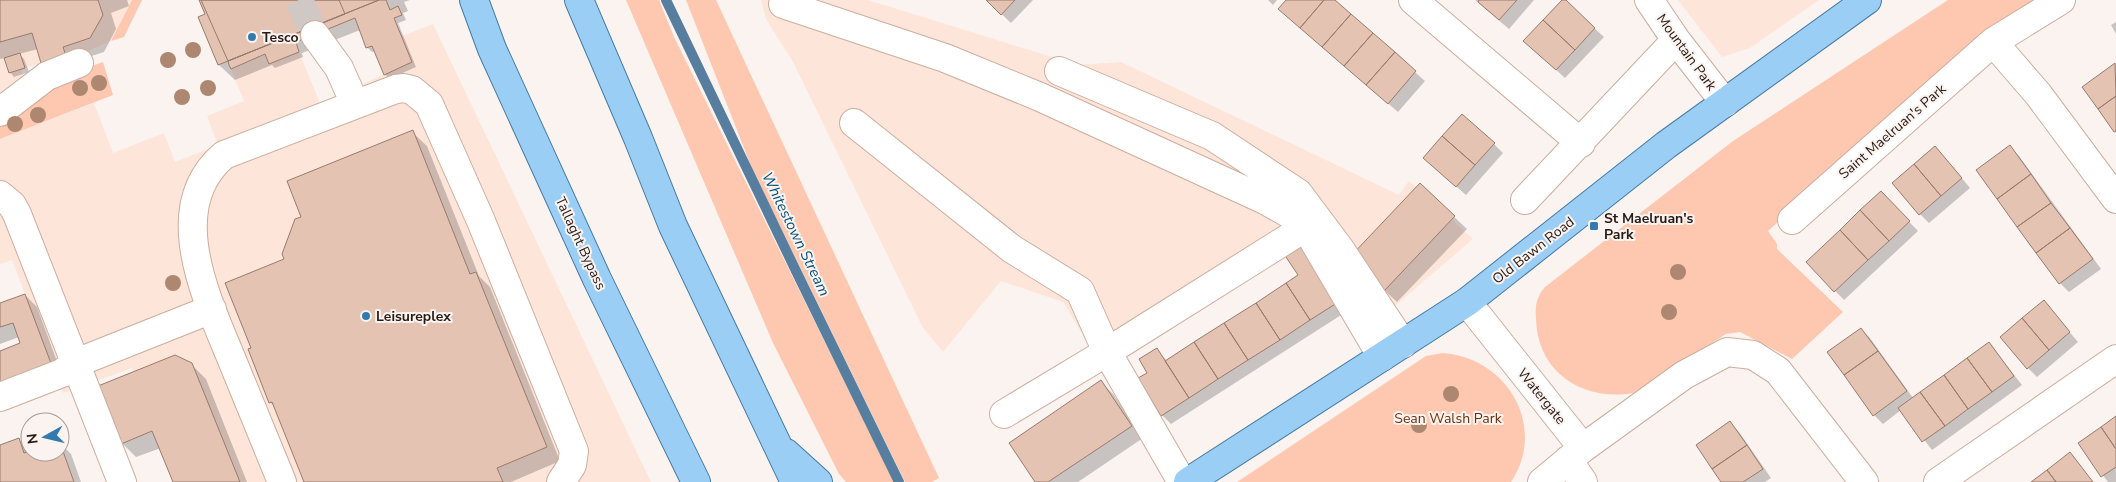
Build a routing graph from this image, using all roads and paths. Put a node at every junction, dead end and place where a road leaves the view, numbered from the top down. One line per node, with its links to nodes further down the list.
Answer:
1 (474, 0): 36 (main road, Tallaght Bypass)
2 (579, 0): 31 (main road)
3 (1413, 0): 17 (street)
4 (1650, 0): 9 (street, Mountain Park)
5 (1867, 0): 13 (main road, Old Bawn Road)
6 (2061, 0): 10 (street, Saint Maelruan's Park)
7 (784, 4): 22 (street)
8 (315, 35): 14 (street)
9 (1676, 40): 13 (street, Mountain Park); 17 (street)
10 (1993, 42): 19 (street); 21 (street, Saint Maelruan's Park)
11 (79, 63): 15 (street)
12 (1058, 71): 25 (street)
13 (1724, 103): 23 (main road, Old Bawn Road)
14 (355, 104): 24 (street); 35 (street)
15 (0, 112)
16 (854, 123): 26 (street)
17 (1581, 143): 20 (street)
18 (0, 195): 28 (street)
19 (2116, 199)
20 (1525, 200)
21 (1792, 220)
22 (1306, 227): 25 (street); 26 (street)
23 (1467, 302): 25 (main road, Old Bawn Road); 32 (street, Watergate)
24 (212, 309): 28 (street); 34 (street)
25 (1392, 350): 40 (main road, Old Bawn Road)
26 (1107, 352): 30 (street); 39 (street)
27 (2116, 359): 43 (street)
28 (76, 363): 29 (street); 33 (street)
29 (0, 397)
30 (1004, 414)
31 (778, 445): 37 (main road); 38 (main road)
32 (1578, 463): 41 (street); 42 (street)
33 (122, 482)
34 (282, 482)
35 (561, 482)
36 (696, 482)
37 (795, 482)
38 (818, 482)
39 (1182, 482)
40 (1188, 482)
41 (1542, 482)
42 (1864, 482)
43 (1938, 482)

